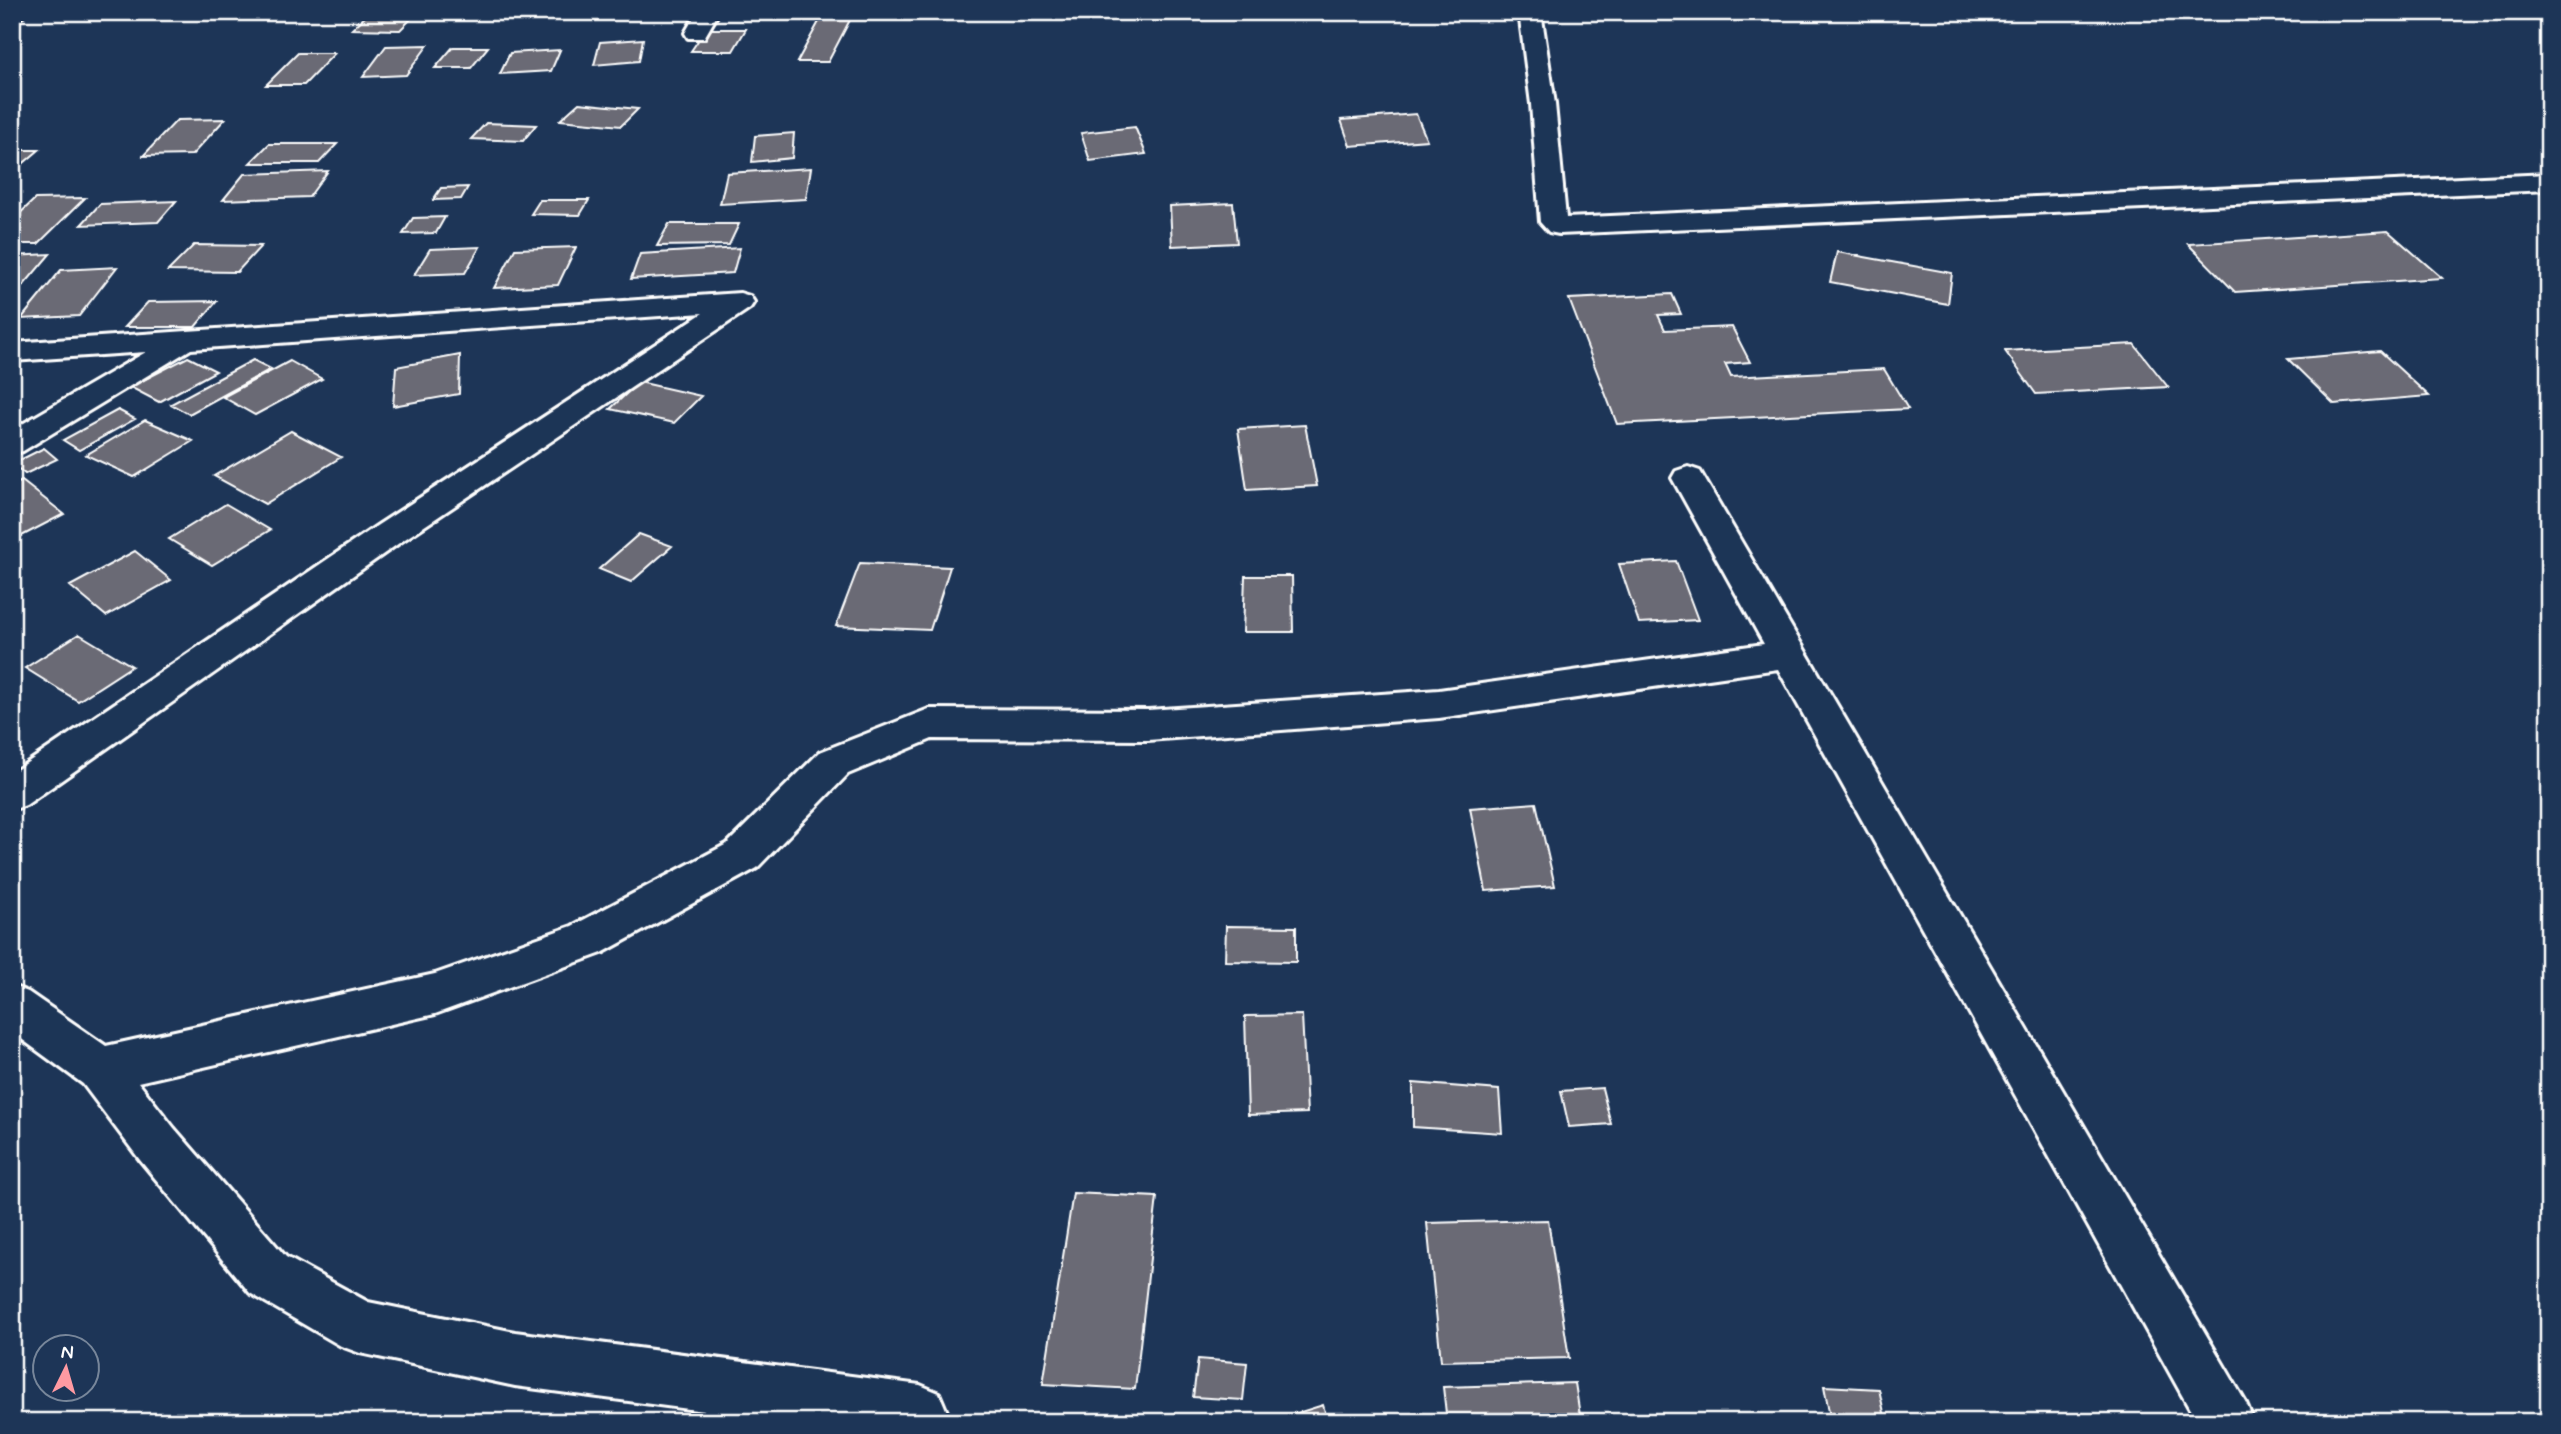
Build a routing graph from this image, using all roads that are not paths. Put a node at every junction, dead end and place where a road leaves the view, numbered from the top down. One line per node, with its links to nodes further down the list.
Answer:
1 (708, 12): 3 (street)
2 (1530, 12): 4 (street)
3 (696, 33)
4 (2549, 182)
5 (185, 342): 6 (street); 7 (street); 10 (street)
6 (12, 352)
7 (12, 444)
8 (1688, 478): 9 (street)
9 (1788, 654): 12 (street); 14 (street)
10 (12, 794)
11 (12, 1006): 12 (street)
12 (100, 1069): 13 (street)
13 (920, 1412)
14 (2227, 1422)

